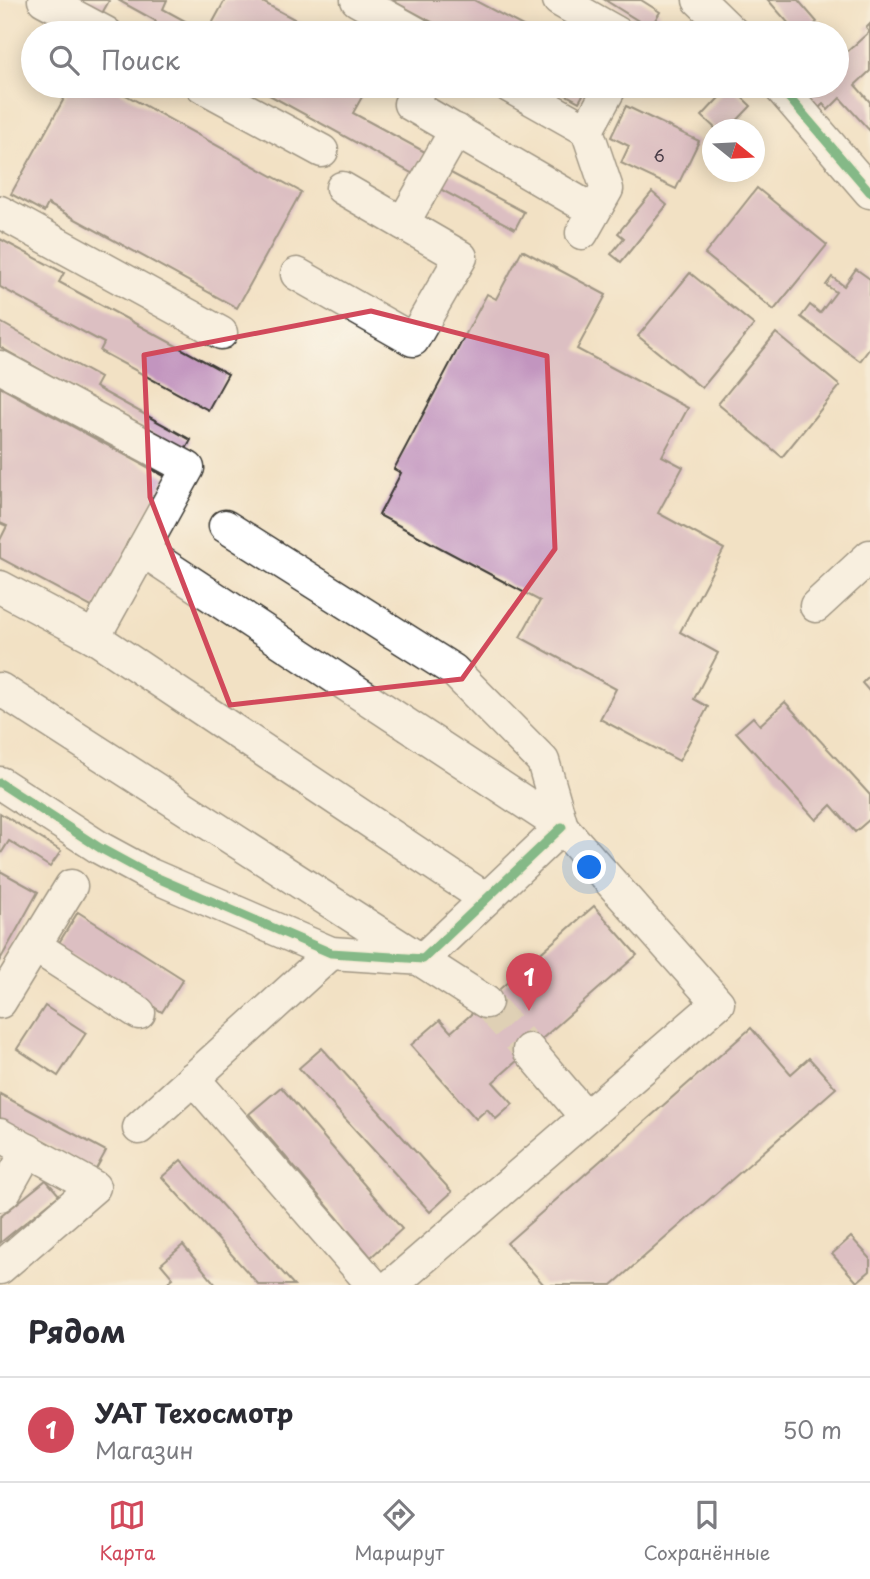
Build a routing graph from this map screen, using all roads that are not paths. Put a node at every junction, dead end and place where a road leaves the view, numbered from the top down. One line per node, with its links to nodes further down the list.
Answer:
1 (44, 0): 5 (street)
2 (357, 0): 6 (street)
3 (559, 0): 7 (street)
4 (699, 0): 8 (street)
5 (83, 21)
6 (395, 21)
7 (596, 21)
8 (721, 21)
9 (224, 98): 16 (street)
10 (414, 98): 14 (street)
11 (530, 98): 15 (street)
12 (604, 98): 15 (street)
13 (789, 98): 18 (street)
14 (456, 130): 15 (street); 20 (street)
15 (587, 130)
16 (322, 150)
17 (342, 188): 20 (street)
18 (870, 192)
19 (0, 212): 22 (street)
20 (402, 223): 21 (street)
21 (297, 274)
22 (221, 332)
23 (0, 367): 25 (street)
24 (225, 526): 32 (street)
25 (142, 550): 29 (street); 32 (street)
26 (870, 556): 28 (street)
27 (0, 587): 29 (street)
28 (816, 606)
29 (93, 637): 34 (street)
30 (0, 689): 37 (street)
31 (0, 783): 36 (street)
32 (562, 827): 34 (street); 43 (street)
33 (71, 887): 35 (street)
34 (486, 899): 37 (street)
35 (34, 946): 38 (street); 40 (street)
36 (331, 953): 37 (street); 42 (street)
37 (424, 959): 39 (street)
38 (4, 986)
39 (486, 1002)
40 (139, 1013)
41 (529, 1050): 43 (street)
42 (193, 1077): 44 (street); 49 (street)
43 (586, 1117): 50 (street)
44 (139, 1128)
45 (0, 1135): 46 (street)
46 (27, 1150): 47 (street); 48 (street)
47 (0, 1195)
48 (0, 1268)
49 (373, 1285)
50 (393, 1285)

